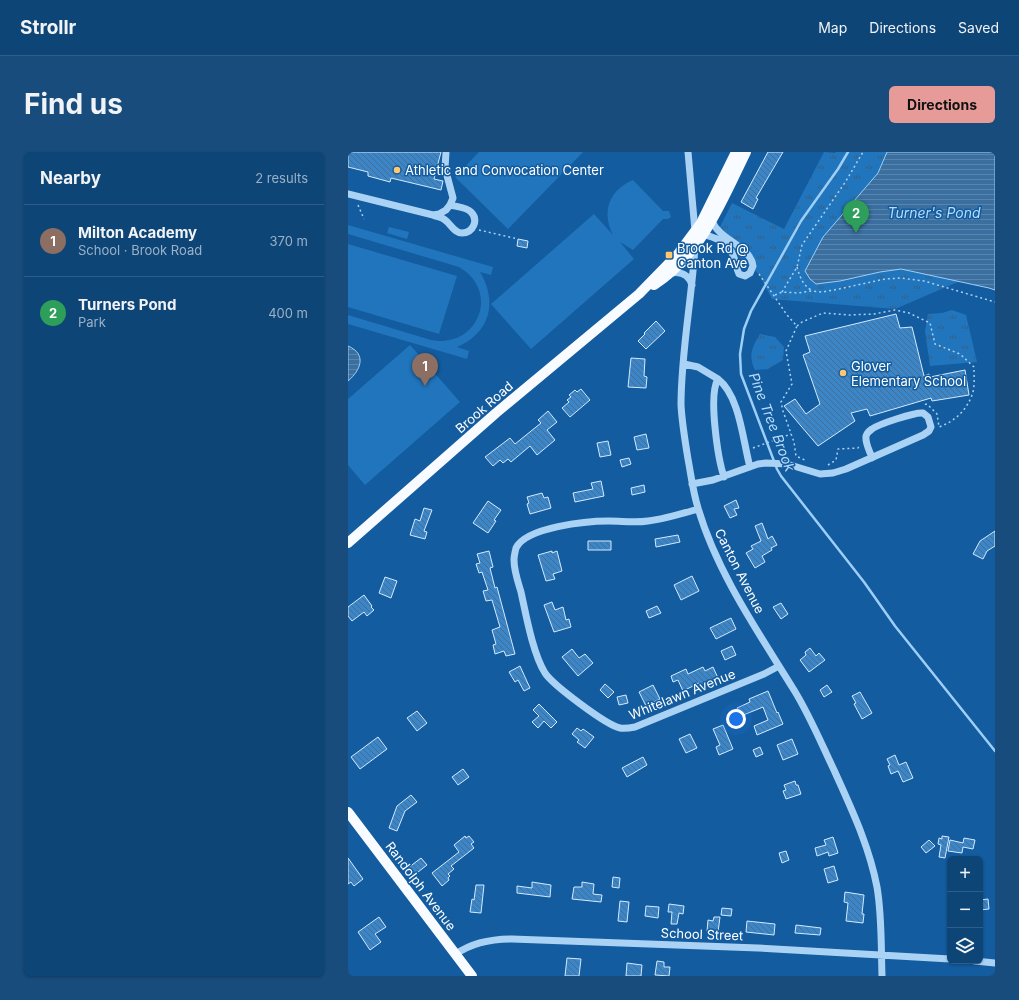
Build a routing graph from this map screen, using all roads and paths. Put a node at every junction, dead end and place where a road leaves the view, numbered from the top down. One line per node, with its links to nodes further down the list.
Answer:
1 (446, 152): 8 (street)
2 (688, 152): 13 (street)
3 (736, 152): 13 (main road, Brook Road)
4 (746, 152): 11 (main road, Brook Road)
5 (863, 152): 16 (path)
6 (348, 194): 9 (street)
7 (358, 205): 10 (path)
8 (450, 205): 9 (street); 12 (street)
9 (433, 215): 12 (street)
10 (364, 219)
11 (712, 221): 13 (main road, Brook Road); 13 (street)
12 (472, 228): 14 (path)
13 (700, 234): 15 (main road, Brook Road); 22 (main road, Brook Road)
14 (518, 239)
15 (695, 247): 17 (main road, Brook Road); 19 (street, Canton Avenue)
16 (797, 267): 20 (path); 21 (path)
17 (671, 272): 19 (street); 22 (main road, Brook Road)
18 (762, 277): 23 (path)
19 (692, 285): 26 (street, Canton Avenue)
20 (811, 291): 21 (path); 24 (path)
21 (782, 292): 23 (path)
22 (639, 294): 39 (main road, Brook Road)
23 (774, 295): 25 (path)
24 (995, 302)
25 (797, 326): 28 (path); 29 (path)
26 (684, 364): 27 (street); 37 (street, Canton Avenue)
27 (718, 379): 35 (street); 36 (street)
28 (918, 405)
29 (791, 434): 31 (path); 33 (path)
30 (860, 440): 34 (path)
31 (757, 447)
32 (872, 458): 32 (street); 35 (street)
33 (811, 463)
34 (825, 466)
35 (750, 467): 36 (street)
36 (724, 477): 37 (street)
37 (692, 484): 38 (street, Canton Avenue)
38 (698, 509): 40 (street, Canton Avenue); 40 (street, Whitelawn Avenue)
39 (348, 543)
40 (779, 666): 43 (street, Canton Avenue)
41 (348, 812): 42 (main road, Randolph Avenue)
42 (456, 954): 43 (street, School Street); 47 (main road, Randolph Avenue)
43 (882, 956): 44 (street, School Street); 48 (street, Canton Avenue)
44 (947, 959)
45 (983, 962): 46 (street)
46 (995, 963)
47 (472, 976)
48 (882, 976)

